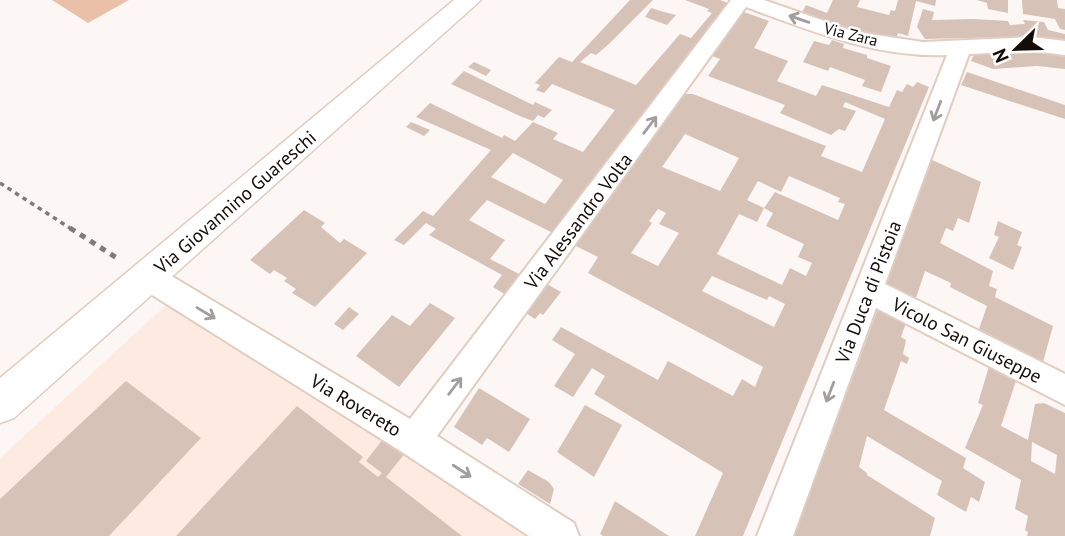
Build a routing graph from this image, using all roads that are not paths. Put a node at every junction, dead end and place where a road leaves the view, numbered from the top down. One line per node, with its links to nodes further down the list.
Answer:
1 (469, 0): 5 (street, Via Giovannino Guareschi)
2 (743, 0): 3 (street, Via Zara, one-way to 2); 9 (street, Via Alessandro Volta, one-way to 2)
3 (961, 47): 4 (street, Via Zara); 6 (street, Via Duca di Pistoia, one-way to 6)
4 (1065, 48)
5 (148, 277): 8 (street, Via Giovannino Guareschi); 9 (street, Via Rovereto, one-way to 9)
6 (869, 290): 7 (street, Vicolo San Giuseppe); 11 (street, Via Duca di Pistoia, one-way to 11)
7 (1065, 390)
8 (0, 404)
9 (414, 440): 10 (street, Via Rovereto, one-way to 10)
10 (561, 536)
11 (775, 536)

